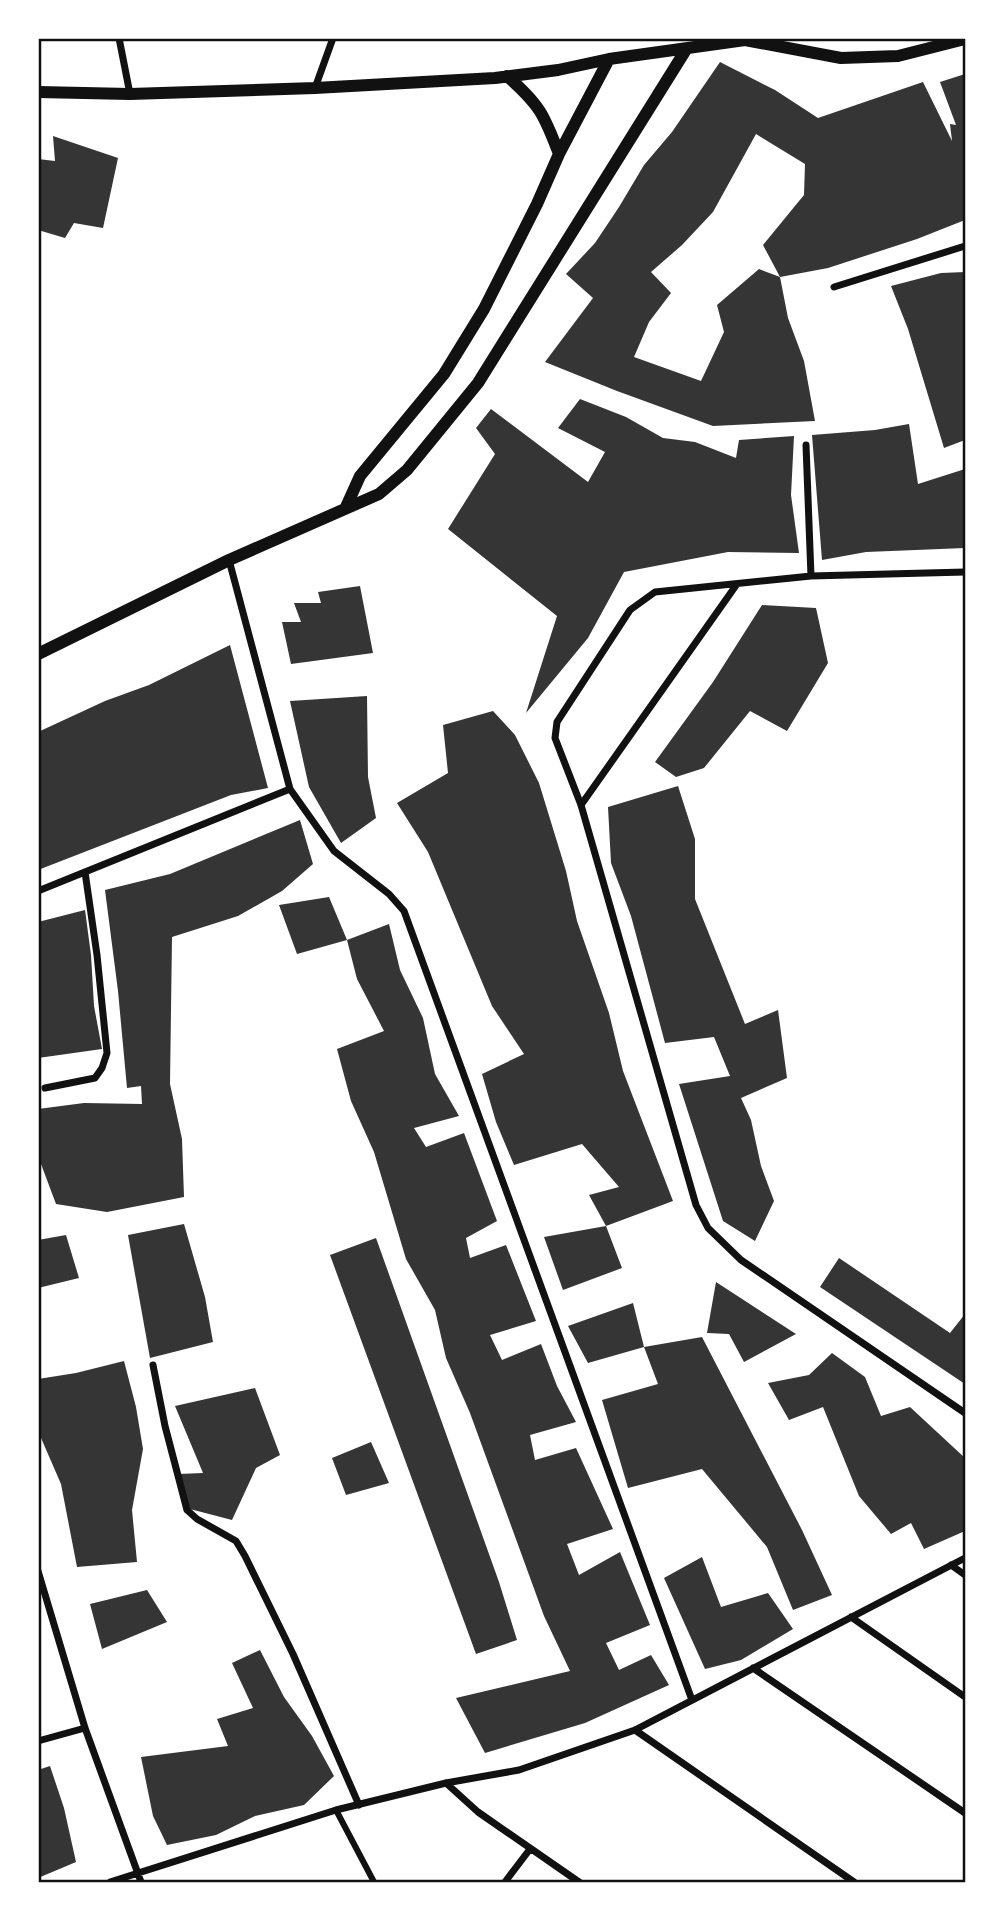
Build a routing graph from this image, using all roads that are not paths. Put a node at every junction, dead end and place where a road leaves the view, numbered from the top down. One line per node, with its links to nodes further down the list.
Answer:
1 (119, 38): 9 (street)
2 (333, 38): 7 (street)
3 (965, 39): 4 (street)
4 (690, 43): 5 (street); 14 (street)
5 (609, 59): 6 (street); 10 (street)
6 (507, 76): 7 (street); 10 (street)
7 (315, 88): 9 (street)
8 (38, 92): 9 (street)
9 (130, 94)
10 (559, 154): 14 (street)
11 (965, 246): 12 (street)
12 (834, 288)
13 (806, 445): 17 (street)
14 (346, 507): 15 (street)
15 (229, 560): 19 (street); 20 (street)
16 (965, 572): 17 (street)
17 (811, 576): 18 (street)
18 (737, 584): 21 (street); 21 (street)
19 (38, 654)
20 (290, 789): 22 (street); 34 (street)
21 (580, 805): 26 (street)
22 (85, 872): 23 (street); 24 (street)
23 (38, 891)
24 (45, 1088)
25 (153, 1364): 39 (street)
26 (965, 1413)
27 (965, 1558): 28 (street)
28 (951, 1565): 30 (street); 31 (street)
29 (38, 1572): 35 (street)
30 (965, 1575)
31 (851, 1617): 32 (street); 33 (street)
32 (753, 1668): 34 (street); 41 (street)
33 (965, 1697)
34 (692, 1700): 36 (street)
35 (85, 1728): 37 (street); 43 (street)
36 (635, 1730): 38 (street); 49 (street)
37 (38, 1741)
38 (446, 1783): 39 (street); 42 (street)
39 (359, 1805): 40 (street)
40 (336, 1810): 43 (street); 46 (street)
41 (965, 1813)
42 (530, 1849): 47 (street); 48 (street)
43 (138, 1872): 44 (street); 45 (street)
44 (110, 1882)
45 (141, 1882)
46 (374, 1882)
47 (505, 1882)
48 (579, 1882)
49 (854, 1882)

